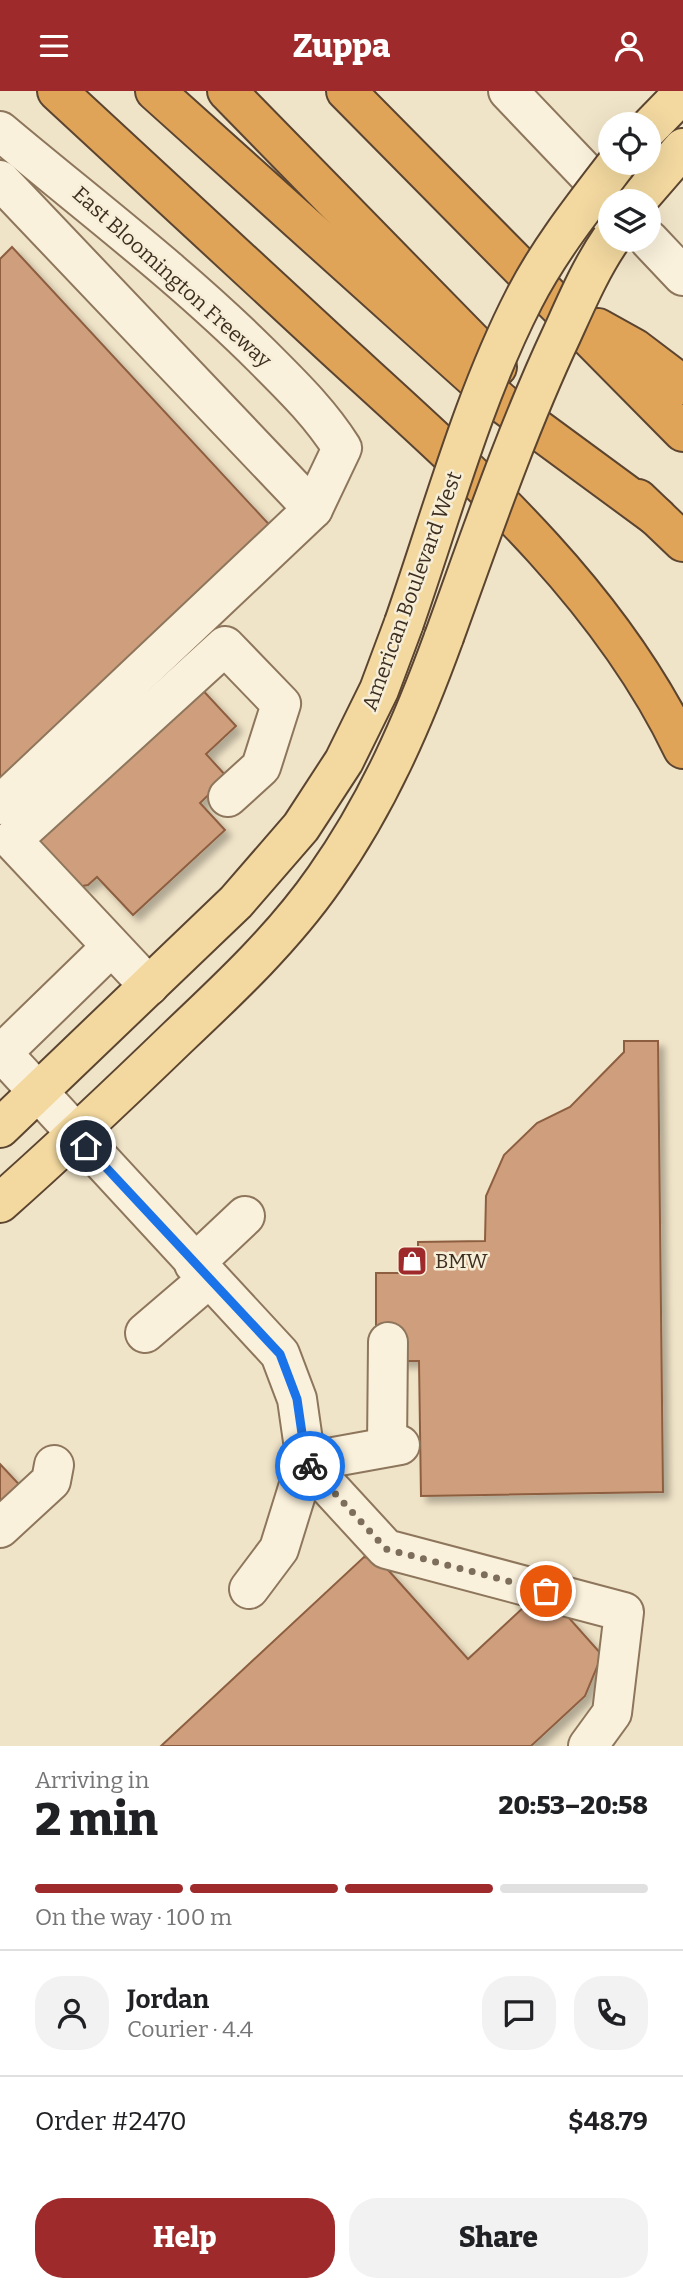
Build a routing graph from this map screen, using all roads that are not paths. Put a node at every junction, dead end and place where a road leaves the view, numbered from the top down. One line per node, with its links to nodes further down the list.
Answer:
1 (57, 91): 20 (highway)
2 (155, 91): 19 (highway)
3 (227, 91): 19 (highway)
4 (346, 91): 15 (highway)
5 (508, 91): 10 (street)
6 (3, 143): 18 (street, East Bloomington Freeway)
7 (683, 148): 11 (main road)
8 (608, 175): 26 (main road, American Boulevard West, bridge)
9 (0, 180): 18 (street)
10 (602, 189)
11 (647, 189)
12 (602, 252): 30 (main road, bridge)
13 (660, 252): 14 (street)
14 (683, 276)
15 (555, 303): 16 (highway); 17 (highway)
16 (683, 385)
17 (683, 432)
18 (313, 509): 24 (street)
19 (670, 530)
20 (662, 705): 21 (highway); 22 (highway)
21 (683, 749)
22 (683, 765)
23 (228, 797): 25 (street)
24 (0, 805)
25 (111, 947): 26 (street); 27 (street)
26 (149, 986): 28 (main road, American Boulevard West)
27 (1, 1054): 28 (street)
28 (38, 1094): 29 (main road, American Boulevard West); 30 (street)
29 (0, 1128)
30 (76, 1135): 31 (main road); 33 (street)
31 (0, 1203)
32 (245, 1216): 33 (street)
33 (201, 1271): 34 (street); 36 (street)
34 (145, 1333)
35 (388, 1342): 36 (street)
36 (306, 1461): 39 (street); 40 (street)
37 (54, 1465): 38 (street)
38 (0, 1528)
39 (249, 1589)
40 (588, 1746)

